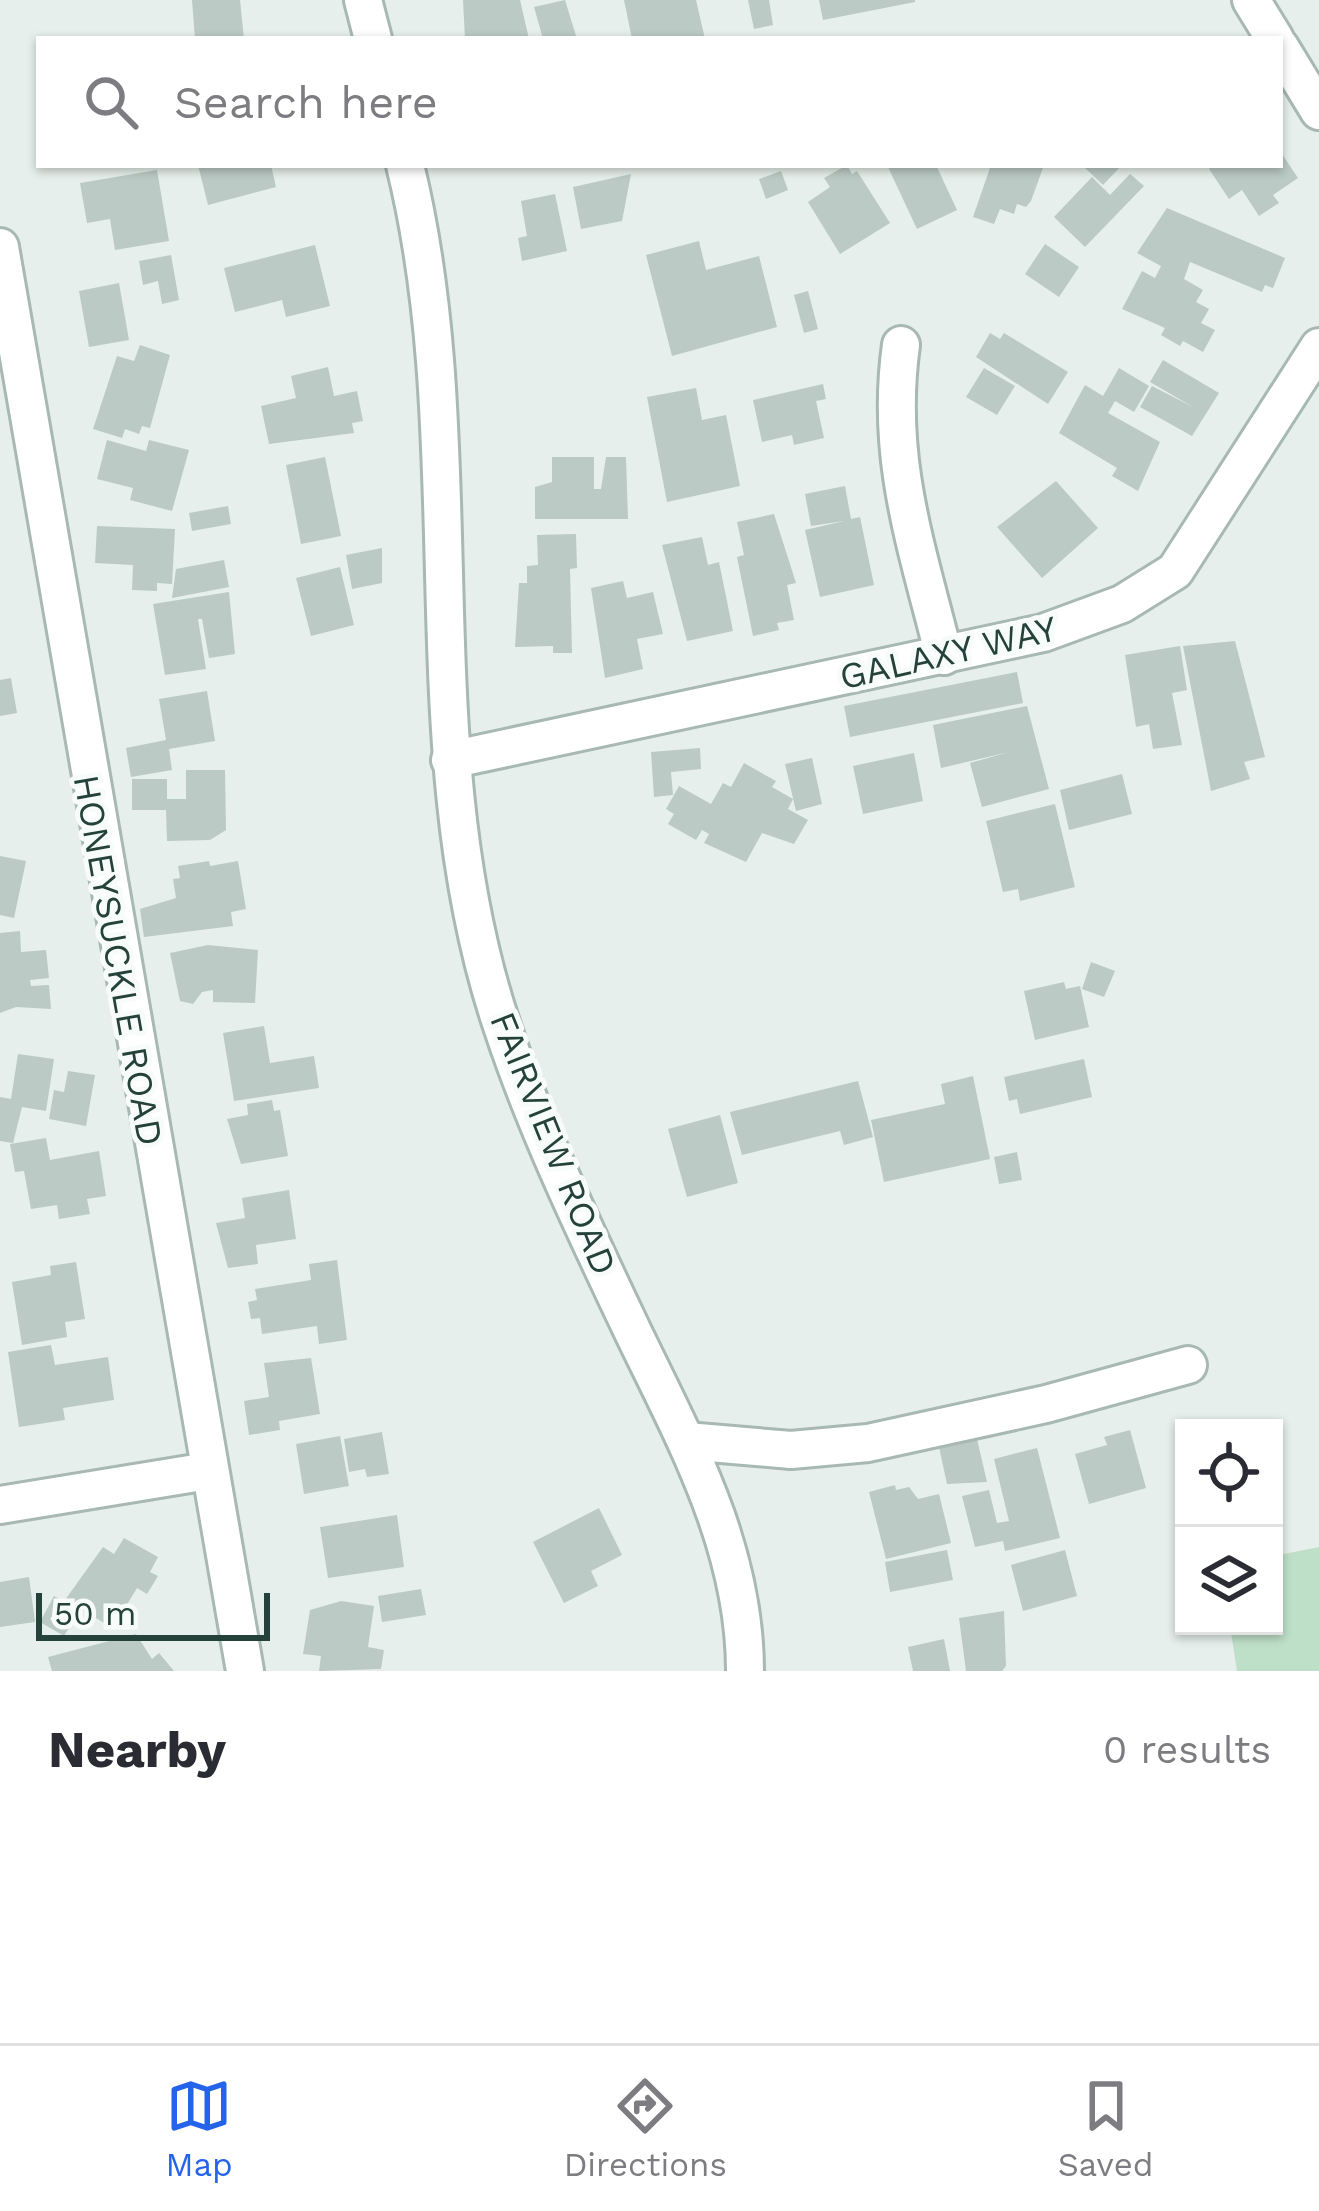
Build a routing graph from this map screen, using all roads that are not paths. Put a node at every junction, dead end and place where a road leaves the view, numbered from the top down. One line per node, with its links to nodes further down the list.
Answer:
1 (363, 0): 3 (street)
2 (1251, 0): 4 (street)
3 (373, 36)
4 (1273, 36)
5 (1283, 52): 6 (street)
6 (1319, 111)
7 (406, 168): 12 (street, FAIRVIEW ROAD)
8 (0, 247): 15 (street, HONEYSUCKLE ROAD)
9 (901, 345): 11 (street)
10 (1319, 347): 11 (street, GALAXY WAY)
11 (944, 656): 12 (street, GALAXY WAY)
12 (449, 760): 14 (street, FAIRVIEW ROAD)
13 (1188, 1364): 14 (street)
14 (686, 1441): 18 (street, FAIRVIEW ROAD)
15 (208, 1471): 16 (street); 17 (street, HONEYSUCKLE ROAD)
16 (0, 1505)
17 (245, 1671)
18 (745, 1671)

